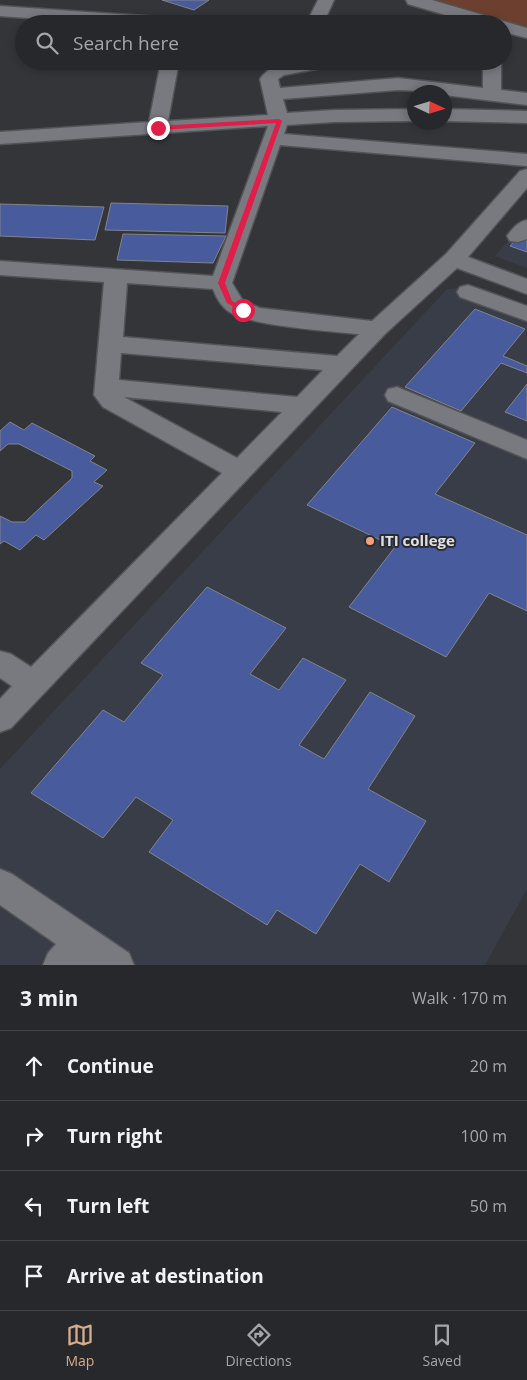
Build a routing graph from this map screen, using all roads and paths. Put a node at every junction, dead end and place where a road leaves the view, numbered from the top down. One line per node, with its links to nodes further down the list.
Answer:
1 (14, 0): 2 (street)
2 (36, 0)
3 (326, 0): 7 (street)
4 (414, 0): 8 (street)
5 (0, 11): 6 (street)
6 (56, 15)
7 (318, 15)
8 (465, 15)
9 (512, 29): 10 (street)
10 (527, 33)
11 (168, 70): 20 (street)
12 (284, 70): 14 (street)
13 (492, 70): 15 (street)
14 (273, 94): 15 (street); 21 (street)
15 (492, 95): 16 (street)
16 (527, 99)
17 (407, 115): 21 (street)
18 (452, 115): 19 (street)
19 (527, 118)
20 (158, 128): 21 (street); 22 (street)
21 (276, 130): 23 (street); 28 (street)
22 (0, 137)
23 (527, 160)
24 (527, 174): 25 (street)
25 (454, 259): 29 (street); 32 (street)
26 (0, 268): 27 (street)
27 (116, 276): 28 (street); 33 (street)
28 (221, 283): 32 (street)
29 (527, 286)
30 (468, 292): 31 (street)
31 (527, 314)
32 (377, 329): 34 (street)
33 (110, 344): 34 (street); 35 (street)
34 (342, 364): 37 (street)
35 (106, 387): 37 (street); 39 (street)
36 (397, 395): 38 (street)
37 (302, 406): 39 (street)
38 (527, 450)
39 (239, 471): 41 (street)
40 (0, 663): 41 (street)
41 (34, 684): 42 (street)
42 (0, 719)
43 (0, 885): 44 (street)
44 (72, 953): 45 (street)
45 (116, 965)

